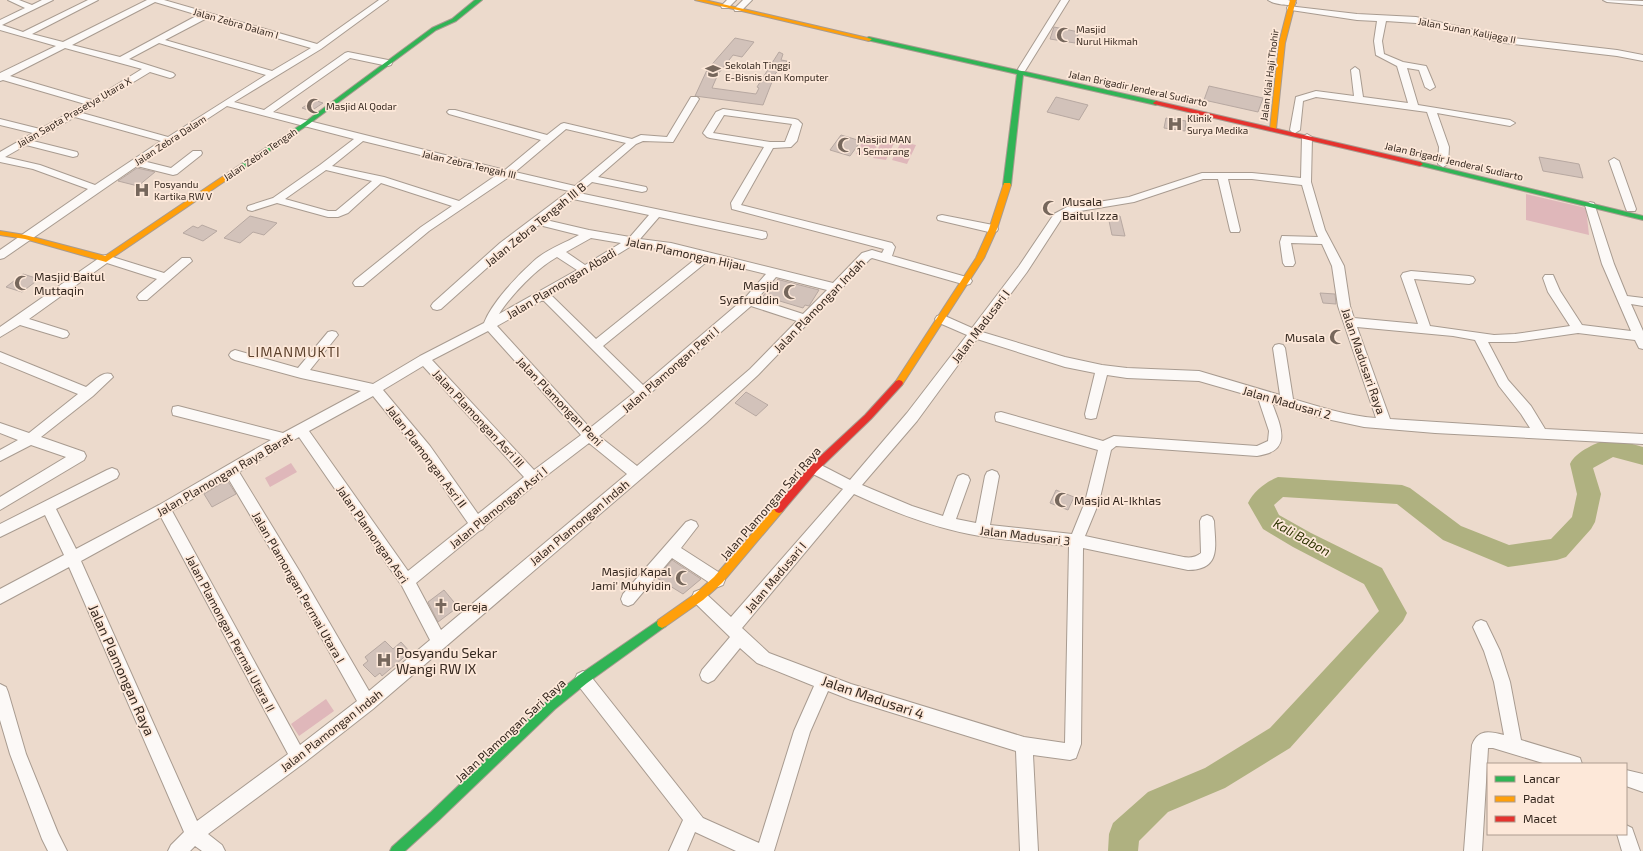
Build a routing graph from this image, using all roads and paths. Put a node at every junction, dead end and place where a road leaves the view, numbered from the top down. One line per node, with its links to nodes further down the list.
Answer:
1 (12, 0): 16 (street)
2 (49, 0): 16 (street)
3 (94, 0): 21 (street)
4 (154, 0): 17 (street, Jalan Zebra Dalam I); 23 (street)
5 (384, 0): 24 (street, Jalan Zebra Dalam)
6 (479, 0): 27 (street, Jalan Zebra Tengah)
7 (698, 0): 12 (street, Jalan Brigadir Jenderal Sudiarto)
8 (716, 0): 12 (street, Jalan Brigadir Jenderal Sudiarto)
9 (1065, 0): 31 (street)
10 (1272, 0): 13 (street, Jalan Sunan Kalijaga II)
11 (1607, 0): 15 (street)
12 (729, 3): 14 (street, Jalan Brigadir Jenderal Sudiarto)
13 (1292, 4): 18 (street, Jalan Sunan Kalijaga II); 48 (street, Jalan Kiai Haji Thohir)
14 (742, 5): 31 (street, Jalan Brigadir Jenderal Sudiarto)
15 (1642, 5)
16 (33, 8): 19 (street)
17 (205, 15): 22 (street); 24 (street, Jalan Zebra Dalam I)
18 (1382, 18): 25 (street, Jalan Sunan Kalijaga II); 28 (street)
19 (0, 23)
20 (0, 26): 21 (street)
21 (24, 34): 23 (street)
22 (157, 40): 26 (street); 32 (street)
23 (63, 45): 26 (street); 34 (street)
24 (318, 47): 32 (street, Jalan Zebra Dalam)
25 (1643, 58)
26 (121, 60): 29 (street)
27 (388, 63): 43 (street); 46 (street, Jalan Zebra Tengah)
28 (1401, 64): 35 (street); 40 (street)
29 (148, 69): 33 (street); 38 (street, Jalan Sapta Prasetya Utara X)
30 (1355, 70): 37 (street)
31 (1021, 71): 48 (street, Jalan Brigadir Jenderal Sudiarto); 83 (street, Jalan Plamongan Sari Raya)
32 (274, 74): 39 (street, Jalan Zebra Dalam)
33 (170, 75)
34 (1, 77): 38 (street)
35 (1430, 87)
36 (694, 99): 56 (street)
37 (1359, 99): 40 (street); 49 (street)
38 (93, 103): 44 (street, Jalan Sapta Prasetya Utara X)
39 (226, 103): 43 (street, Jalan Zebra Tengah III); 54 (street, Jalan Zebra Dalam)
40 (1414, 107): 41 (street)
41 (1431, 110): 47 (street); 63 (street)
42 (452, 112): 53 (street)
43 (265, 113): 46 (street, Jalan Zebra Tengah III)
44 (73, 114): 50 (street, Jalan Sapta Prasetya Utara X); 54 (street)
45 (0, 122): 50 (street)
46 (307, 123): 52 (street, Jalan Zebra Tengah III); 95 (street, Jalan Zebra Tengah)
47 (1510, 123)
48 (1273, 126): 49 (street, Jalan Brigadir Jenderal Sudiarto); 51 (street, Jalan Brigadir Jenderal Sudiarto)
49 (1295, 130): 63 (street, Jalan Brigadir Jenderal Sudiarto)
50 (41, 132): 55 (street, Jalan Sapta Prasetya Utara X)
51 (1307, 137): 69 (street, Jalan Madusari Raya); 75 (street, Jalan Brigadir Jenderal Sudiarto)
52 (361, 138): 64 (street); 65 (street, Jalan Zebra Tengah III)
53 (549, 139): 56 (street); 65 (street)
54 (169, 140): 62 (street, Jalan Zebra Dalam)
55 (24, 142): 59 (street); 60 (street, Jalan Sapta Prasetya Utara X)
56 (633, 142): 67 (street, Jalan Zebra Tengah III B)
57 (770, 145): 57 (street); 94 (street)
58 (197, 153): 62 (street)
59 (73, 154)
60 (0, 157): 70 (street)
61 (1614, 161): 77 (street)
62 (136, 162): 70 (street, Jalan Zebra Dalam)
63 (1443, 164): 77 (street, Jalan Brigadir Jenderal Sudiarto)
64 (324, 167): 68 (street); 73 (street)
65 (507, 173): 72 (street, Jalan Zebra Tengah III); 74 (street)
66 (1222, 176): 69 (street, Jalan Madusari I); 84 (street); 117 (street, Jalan Madusari I)
67 (591, 178): 71 (street); 72 (street, Jalan Zebra Tengah III B)
68 (380, 179): 73 (street); 74 (street)
69 (1306, 182): 90 (street, Jalan Madusari Raya)
70 (97, 189): 88 (street, Jalan Zebra Dalam)
71 (642, 189)
72 (574, 192): 79 (street); 82 (street, Jalan Zebra Tengah III B)
73 (277, 200): 76 (street)
74 (459, 205): 104 (street)
75 (1590, 205): 81 (street, Jalan Brigadir Jenderal Sudiarto); 108 (street)
76 (252, 208)
77 (1631, 209): 78 (street, Jalan Brigadir Jenderal Sudiarto)
78 (1643, 212)
79 (657, 213): 87 (street); 89 (street, Jalan Plamongan Abadi)
80 (942, 218): 83 (street)
81 (1643, 218)
82 (537, 221): 86 (street, Jalan Plamongan Hijau); 111 (street, Jalan Zebra Tengah III B)
83 (993, 228): 103 (street, Jalan Plamongan Sari Raya)
84 (1235, 230)
85 (0, 233): 88 (street)
86 (589, 234): 89 (street, Jalan Plamongan Hijau); 91 (street, Jalan Plamongan Abadi)
87 (762, 235)
88 (25, 237): 92 (street, Jalan Zebra Dalam); 95 (street)
89 (633, 240): 93 (street, Jalan Plamongan Hijau); 98 (street, Jalan Plamongan Abadi)
90 (1325, 241): 97 (street); 115 (street, Jalan Madusari Raya)
91 (557, 251): 98 (street); 116 (street, Jalan Plamongan Abadi)
92 (0, 255)
93 (706, 257): 99 (street, Jalan Plamongan Hijau); 125 (street)
94 (886, 258): 103 (street, Jalan Plamongan Indah); 105 (street, Jalan Plamongan Indah)
95 (106, 259): 100 (street); 114 (street, Jalan Zebra Tengah)
96 (186, 261): 100 (street)
97 (1289, 264)
98 (585, 270): 106 (street, Jalan Plamongan Abadi)
99 (774, 272): 105 (street, Jalan Plamongan Hijau); 109 (street, Jalan Plamongan Peni I)
100 (166, 278): 107 (street)
101 (1549, 278): 118 (street)
102 (1469, 280): 119 (street)
103 (966, 281): 112 (street, Jalan Plamongan Sari Raya)
104 (359, 283)
105 (835, 288): 113 (street, Jalan Plamongan Indah)
106 (544, 294): 116 (street, Jalan Plamongan Abadi); 125 (street)
107 (143, 297)
108 (1623, 299): 110 (street); 124 (street)
109 (749, 301): 113 (street); 135 (street, Jalan Plamongan Peni I)
110 (1643, 302)
111 (437, 306)
112 (941, 318): 117 (street, Jalan Madusari 2); 151 (street, Jalan Plamongan Sari Raya)
113 (805, 319): 153 (street, Jalan Plamongan Indah)
114 (19, 320): 120 (street, Jalan Zebra Tengah); 121 (street)
115 (1349, 322): 119 (street); 141 (street, Jalan Madusari Raya)
116 (489, 325): 129 (street, Jalan Plamongan Abadi); 145 (street, Jalan Plamongan Peni)
117 (965, 329): 130 (street, Jalan Madusari 2); 158 (street, Jalan Madusari I)
118 (1578, 329): 123 (street); 124 (street)
119 (1426, 330): 123 (street)
120 (0, 334)
121 (63, 334)
122 (332, 335): 131 (street)
123 (1479, 336): 144 (street)
124 (1641, 340)
125 (595, 346): 135 (street)
126 (1279, 348): 137 (street)
127 (235, 355): 131 (street)
128 (0, 357): 134 (street)
129 (424, 359): 133 (street, Jalan Plamongan Abadi); 156 (street, Jalan Plamongan Asri III)
130 (1102, 370): 136 (street, Jalan Madusari 2); 139 (street)
131 (301, 373): 133 (street)
132 (106, 377): 134 (street)
133 (376, 389): 143 (street, Jalan Plamongan Raya Barat); 164 (street, Jalan Plamongan Asri II)
134 (88, 393): 146 (street)
135 (643, 393): 145 (street, Jalan Plamongan Peni I)
136 (1263, 396): 137 (street, Jalan Madusari 2); 149 (street)
137 (1287, 403): 141 (street, Jalan Madusari 2)
138 (178, 411): 147 (street)
139 (1091, 414)
140 (1001, 417): 149 (street)
141 (1385, 424): 144 (street, Jalan Madusari 2)
142 (0, 428): 146 (street)
143 (301, 430): 147 (street, Jalan Plamongan Raya Barat); 172 (street, Jalan Plamongan Asri)
144 (1541, 434): 148 (street, Jalan Madusari 2)
145 (589, 435): 153 (street, Jalan Plamongan Peni); 156 (street, Jalan Plamongan Asri I)
146 (30, 439): 150 (street); 159 (street)
147 (284, 439): 152 (street, Jalan Plamongan Raya Barat)
148 (1643, 439)
149 (1105, 446): 168 (street)
150 (0, 456)
151 (814, 468): 158 (street, Jalan Madusari 3); 171 (street, Jalan Plamongan Sari Raya)
152 (230, 470): 161 (street, Jalan Plamongan Raya Barat); 183 (street, Jalan Plamongan Permai Utara I)
153 (636, 473): 178 (street, Jalan Plamongan Indah)
154 (112, 474): 160 (street)
155 (992, 476): 166 (street)
156 (533, 478): 164 (street, Jalan Plamongan Asri I)
157 (963, 480): 163 (street)
158 (851, 487): 163 (street, Jalan Madusari 3); 177 (street, Jalan Madusari I)
159 (0, 504)
160 (48, 507): 167 (street); 170 (street, Jalan Plamongan Raya)
161 (164, 508): 170 (street, Jalan Plamongan Raya Barat); 186 (street, Jalan Plamongan Permai Utara II)
162 (1207, 521): 168 (street, Jalan Madusari 3)
163 (948, 523): 166 (street, Jalan Madusari 3)
164 (478, 524): 172 (street, Jalan Plamongan Asri I)
165 (691, 526): 169 (street)
166 (982, 530): 168 (street, Jalan Madusari 3)
167 (0, 531)
168 (1076, 541): 184 (street, Jalan Madusari 4)
169 (671, 549): 171 (street); 175 (street)
170 (73, 559): 173 (street, Jalan Plamongan Raya Barat); 191 (street, Jalan Plamongan Raya)
171 (718, 580): 174 (street, Jalan Plamongan Sari Raya)
172 (407, 581): 178 (street, Jalan Plamongan Asri)
173 (0, 597)
174 (699, 597): 177 (street, Jalan Madusari 4); 180 (street, Jalan Plamongan Sari Raya)
175 (628, 599)
176 (1481, 627): 185 (street)
177 (736, 632): 179 (street, Jalan Madusari I); 181 (street, Jalan Madusari 4)
178 (439, 642): 183 (street, Jalan Plamongan Indah)
179 (708, 675)
180 (584, 679): 190 (street); 196 (street, Jalan Plamongan Sari Raya)
181 (824, 681): 184 (street, Jalan Madusari 4); 199 (street)
182 (0, 692): 193 (street)
183 (367, 703): 186 (street, Jalan Plamongan Indah)
184 (1024, 745): 200 (street)
185 (1514, 746): 187 (street); 201 (street)
186 (298, 757): 191 (street, Jalan Plamongan Indah)
187 (1571, 763)
188 (1627, 778): 189 (street)
189 (1643, 782)
190 (692, 818): 197 (street); 198 (street)
191 (194, 834): 194 (street, Jalan Plamongan Indah); 195 (street)
192 (1626, 835): 202 (street)
193 (58, 851)
194 (177, 851)
195 (216, 851)
196 (396, 851)
197 (678, 851)
198 (756, 851)
199 (765, 851)
200 (1029, 851)
201 (1473, 851)
202 (1631, 851)

